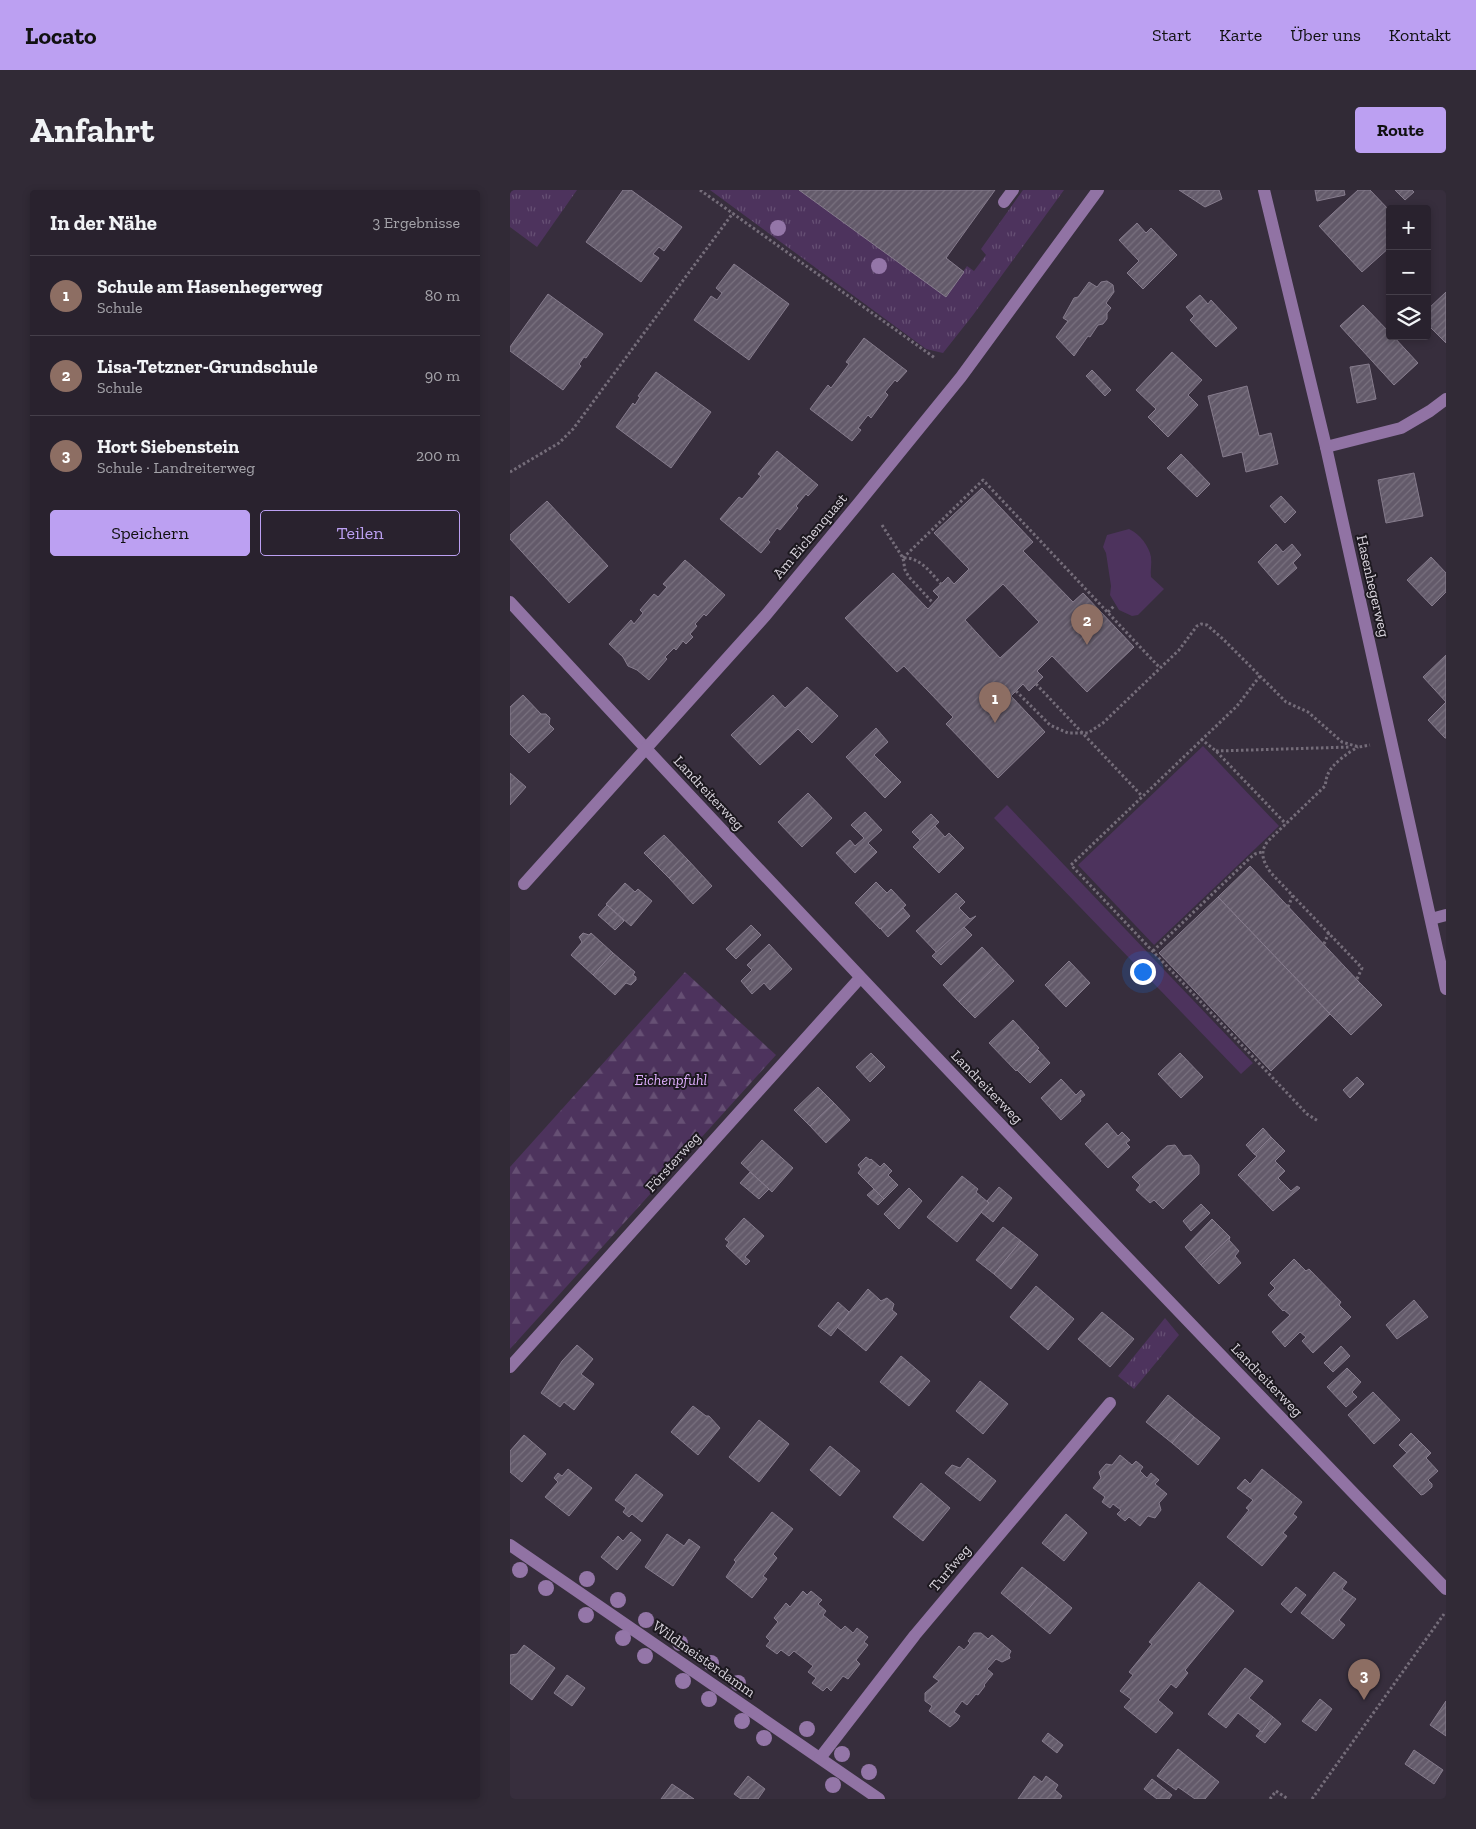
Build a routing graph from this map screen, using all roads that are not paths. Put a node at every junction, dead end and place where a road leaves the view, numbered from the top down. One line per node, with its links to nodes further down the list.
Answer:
1 (1013, 190): 4 (street)
2 (1098, 190): 8 (street, Am Eichenquast)
3 (1264, 190): 6 (street, Hasenhegerweg)
4 (1004, 202)
5 (1446, 399): 6 (street)
6 (1326, 447): 11 (street, Hasenhegerweg)
7 (510, 602): 8 (street, Landreiterweg)
8 (645, 748): 9 (street, Am Eichenquast); 12 (street, Landreiterweg)
9 (524, 884)
10 (1446, 915): 11 (street)
11 (1431, 920): 13 (street, Hasenhegerweg)
12 (860, 978): 14 (street, Försterweg); 17 (street, Landreiterweg)
13 (1446, 989)
14 (510, 1367)
15 (1110, 1403): 18 (street, Turfweg)
16 (510, 1545): 18 (street, Wildmeisterdamm)
17 (1446, 1589)
18 (820, 1758): 19 (street, Wildmeisterdamm)
19 (879, 1799)

